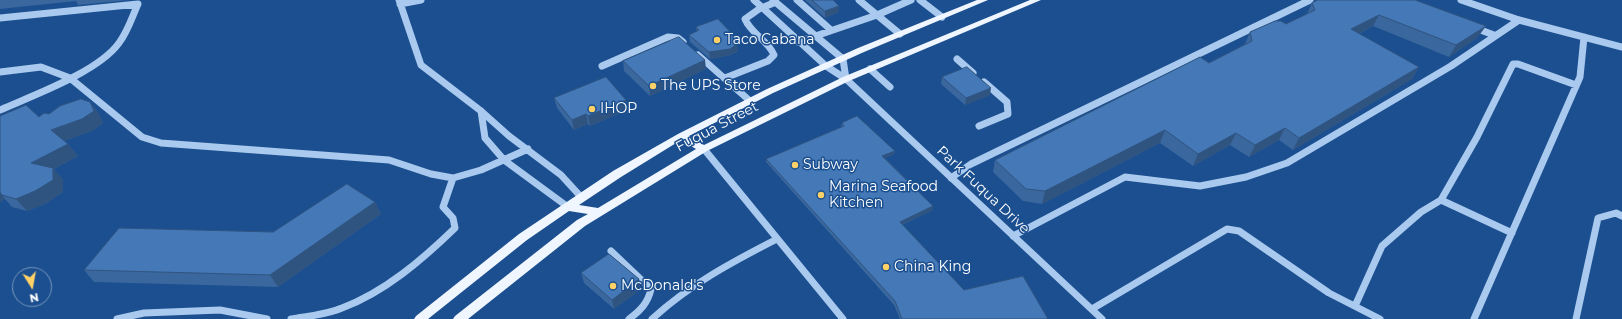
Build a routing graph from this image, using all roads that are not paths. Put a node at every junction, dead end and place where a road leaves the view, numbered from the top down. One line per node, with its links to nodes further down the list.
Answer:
1 (421, 0): 12 (street)
2 (754, 0): 14 (street, Park Fuqua Drive)
3 (797, 0): 20 (street)
4 (859, 0): 15 (street)
5 (912, 0): 15 (street)
6 (920, 0): 16 (street)
7 (984, 0): 16 (main road, Fuqua Street)
8 (1038, 0): 31 (main road, Fuqua Street)
9 (1310, 0): 47 (street)
10 (1461, 0): 13 (street)
11 (774, 1): 14 (street); 22 (street)
12 (399, 2): 40 (street)
13 (1471, 2): 18 (street)
14 (762, 7): 25 (street, Park Fuqua Drive); 34 (street)
15 (877, 15): 20 (street); 21 (street)
16 (942, 17): 21 (main road, Fuqua Street)
17 (0, 18): 33 (street)
18 (1519, 20): 23 (street); 24 (street)
19 (1472, 27): 23 (street)
20 (831, 30): 22 (street)
21 (900, 34): 27 (main road, Fuqua Street)
22 (816, 35): 25 (street); 27 (street)
23 (1494, 35): 54 (street)
24 (1584, 37): 26 (street); 36 (street)
25 (798, 42): 30 (street, Park Fuqua Drive)
26 (1622, 47)
27 (843, 59): 30 (main road, Fuqua Street); 35 (street)
28 (957, 59): 41 (street)
29 (602, 66): 34 (street)
30 (826, 66): 35 (street, Park Fuqua Drive); 38 (main road, Fuqua Street)
31 (870, 70): 35 (main road, Fuqua Street); 37 (street)
32 (0, 72): 33 (street)
33 (70, 78): 39 (street); 46 (street)
34 (725, 78): 38 (street)
35 (846, 79): 44 (main road, Fuqua Street); 47 (street, Park Fuqua Drive)
36 (1576, 85): 49 (street); 53 (street)
37 (890, 87)
38 (750, 101): 42 (main road, Fuqua Street)
39 (0, 110)
40 (480, 111): 43 (street); 45 (street)
41 (979, 126)
42 (681, 136): 44 (main road); 48 (main road, Fuqua Street)
43 (528, 149): 45 (street); 48 (street)
44 (704, 149): 51 (main road, Fuqua Street); 55 (street)
45 (504, 160): 46 (street); 50 (street)
46 (453, 178): 61 (street)
47 (951, 178): 54 (street, Park Fuqua Drive)
48 (582, 198): 50 (main road, Fuqua Street); 51 (main road)
49 (1441, 200): 53 (street); 57 (street)
50 (568, 207): 51 (main road); 62 (main road, Fuqua Street)
51 (600, 212): 63 (main road, Fuqua Street)
52 (1622, 216): 70 (street)
53 (1512, 233): 69 (street)
54 (1013, 236): 58 (street, Park Fuqua Drive)
55 (777, 239): 65 (street); 66 (street)
56 (611, 251): 64 (street)
57 (1355, 306): 58 (street); 68 (street)
58 (1092, 309): 67 (street, Park Fuqua Drive)
59 (117, 319): 60 (street)
60 (267, 319)
61 (291, 319)
62 (420, 319)
63 (460, 319)
64 (629, 319)
65 (652, 319)
66 (843, 319)
67 (1102, 319)
68 (1380, 319)
69 (1474, 319)
70 (1576, 319)

